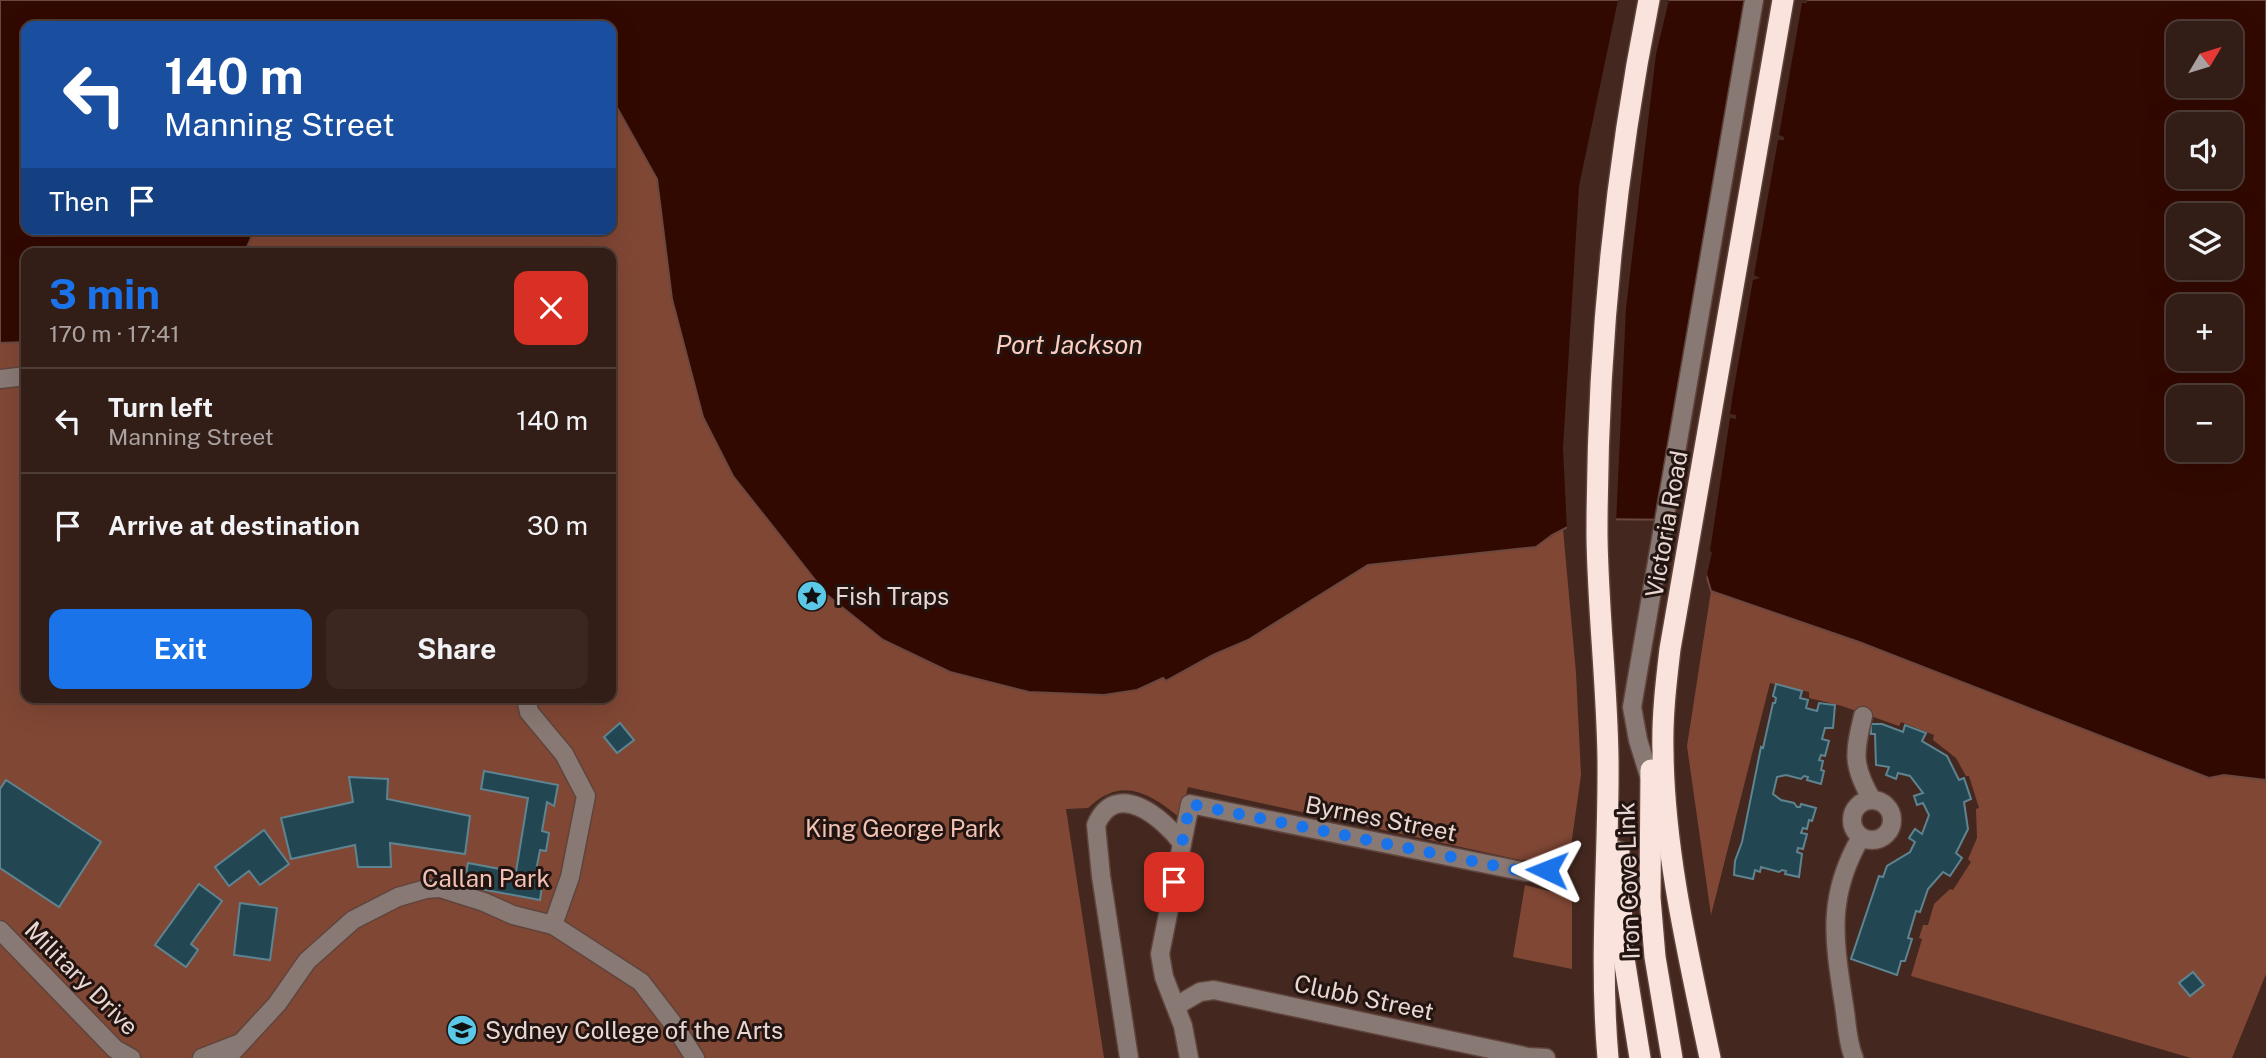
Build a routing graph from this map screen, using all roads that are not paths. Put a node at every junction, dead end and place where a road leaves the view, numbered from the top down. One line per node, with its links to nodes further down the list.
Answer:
1 (1649, 0): 9 (highway)
2 (1754, 0): 10 (street)
3 (1783, 0): 8 (highway, Victoria Road)
4 (21, 377): 5 (street)
5 (0, 379)
6 (527, 703): 15 (street)
7 (1863, 716): 11 (street)
8 (1663, 744): 10 (highway, Iron Cove Link); 31 (highway, Victoria Road)
9 (1607, 749): 28 (highway); 29 (highway, Iron Cove Link)
10 (1651, 782): 30 (highway, Iron Cove Link)
11 (1872, 800): 12 (street); 12 (street)
12 (1861, 837): 32 (street)
13 (1182, 844): 14 (street, Byrnes Street); 17 (street); 25 (street)
14 (1559, 861)
15 (553, 925): 19 (street); 24 (street)
16 (0, 930): 18 (street, Military Drive)
17 (1176, 1006): 26 (street); 27 (street, Clubb Street)
18 (100, 1034): 20 (street); 21 (street, Military Drive)
19 (240, 1043): 22 (street); 23 (street)
20 (110, 1058)
21 (131, 1058)
22 (202, 1058)
23 (227, 1058)
24 (695, 1058)
25 (1129, 1058)
26 (1189, 1058)
27 (1546, 1058)
28 (1608, 1058)
29 (1640, 1058)
30 (1672, 1058)
31 (1710, 1058)
32 (1854, 1058)

